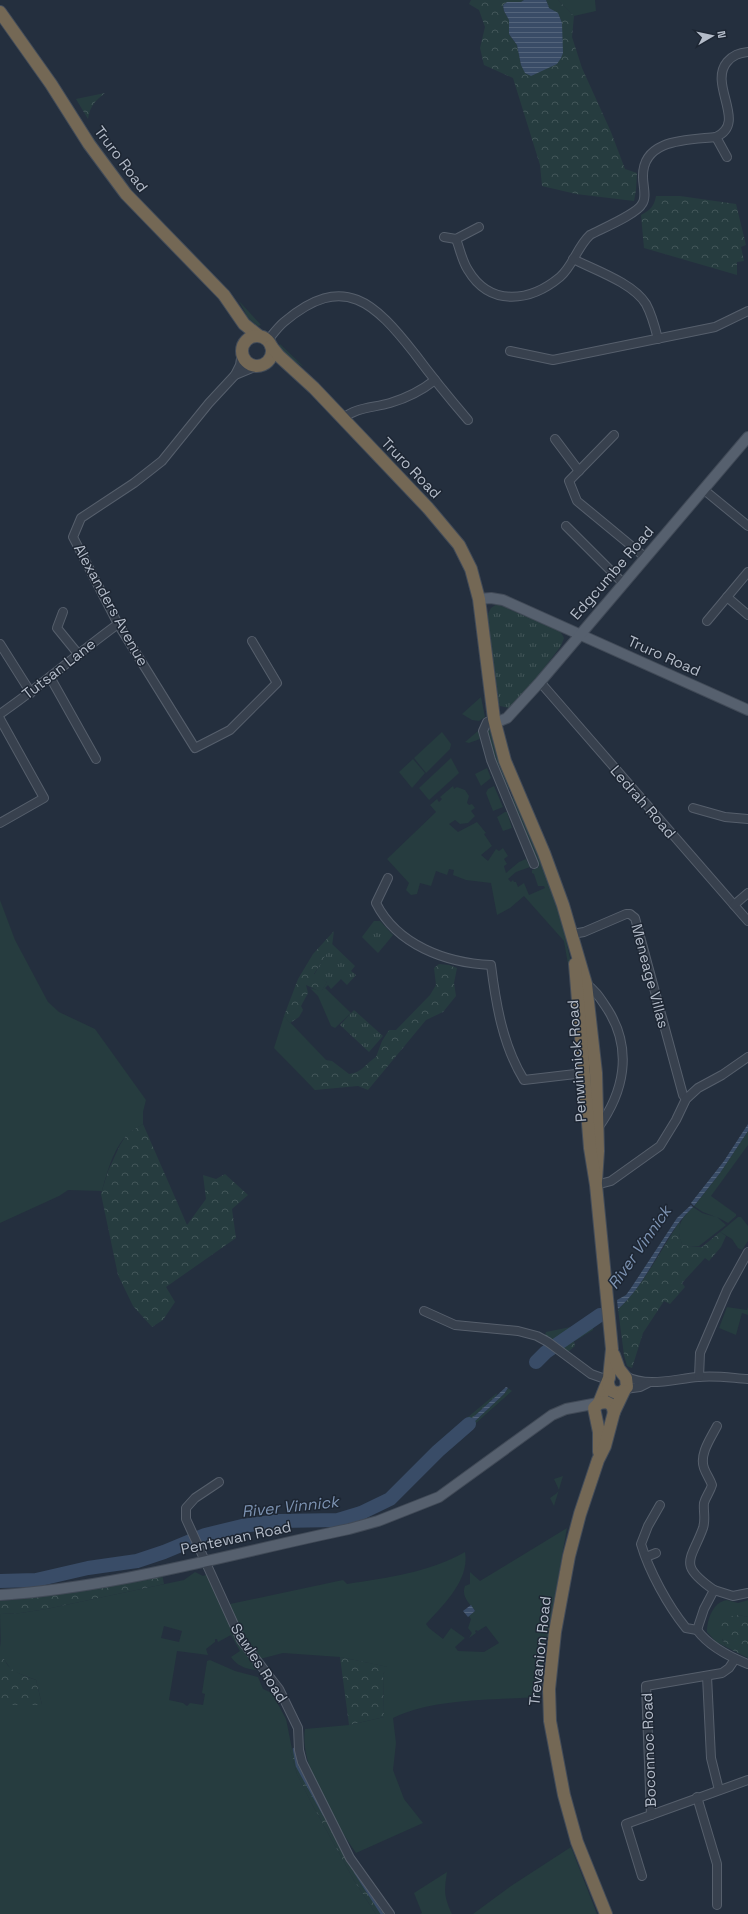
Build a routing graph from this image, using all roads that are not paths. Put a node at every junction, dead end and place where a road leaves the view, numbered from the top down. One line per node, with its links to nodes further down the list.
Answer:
1 (0, 12): 9 (highway, Truro Road)
2 (748, 52): 3 (street)
3 (716, 137): 4 (street); 8 (street)
4 (727, 157)
5 (479, 227): 7 (street)
6 (444, 237): 7 (street)
7 (456, 239): 8 (street)
8 (573, 259): 11 (street)
9 (234, 311): 12 (highway, Truro Road); 13 (highway, Truro Road)
10 (748, 311): 11 (street)
11 (658, 339): 14 (street)
12 (266, 341): 13 (highway); 15 (highway); 16 (highway, Truro Road); 18 (street)
13 (243, 349): 15 (highway); 17 (street, Alexanders Avenue)
14 (510, 351)
15 (259, 365): 16 (highway); 17 (street, Alexanders Avenue)
16 (298, 372): 19 (highway, Truro Road)
17 (235, 375): 36 (street, Alexanders Avenue)
18 (435, 380): 19 (street); 20 (street)
19 (342, 418): 32 (highway, Truro Road)
20 (468, 420)
21 (614, 435): 24 (street)
22 (748, 437): 25 (main road, Edgcumbe Road)
23 (555, 439): 24 (street)
24 (579, 471): 28 (street)
25 (703, 488): 27 (street); 28 (main road, Edgcumbe Road)
26 (566, 526): 30 (street)
27 (748, 526)
28 (646, 558): 30 (main road, Edgcumbe Road)
29 (748, 572): 31 (street)
30 (624, 584): 38 (main road, Edgcumbe Road)
31 (727, 597): 34 (street); 35 (street)
32 (479, 599): 37 (highway, Truro Road); 38 (main road, Truro Road)
33 (63, 612): 41 (street)
34 (748, 615)
35 (707, 621)
36 (118, 624): 39 (street, Alexanders Avenue); 41 (street, Tutsan Lane)
37 (483, 628): 48 (highway, Penwinnick Road)
38 (578, 635): 43 (main road, Edgcumbe Road); 45 (main road, Truro Road)
39 (252, 641)
40 (0, 644): 44 (street)
41 (79, 655): 42 (street, Tutsan Lane)
42 (50, 677): 44 (street, Tutsan Lane); 49 (street)
43 (540, 682): 48 (main road, Edgcumbe Road); 58 (street, Ledrah Road)
44 (30, 693): 46 (street, Tutsan Lane)
45 (748, 710)
46 (0, 714)
47 (0, 719): 54 (street)
48 (495, 721): 50 (highway, Penwinnick Road); 51 (street)
49 (96, 759)
50 (517, 791): 51 (street); 60 (highway, Penwinnick Road)
51 (505, 796): 55 (street)
52 (693, 808): 53 (street)
53 (748, 819)
54 (0, 823)
55 (534, 864)
56 (388, 878): 63 (street)
57 (748, 893): 58 (street)
58 (734, 905): 59 (street, Ledrah Road)
59 (748, 921)
60 (572, 937): 61 (highway, Penwinnick Road); 63 (highway, Penwinnick Road); 64 (street, Meneage Villas)
61 (586, 984): 63 (highway, Penwinnick Road); 65 (street)
62 (748, 1057): 64 (street)
63 (590, 1073): 65 (highway, Penwinnick Road); 66 (highway, Penwinnick Road)
64 (686, 1099): 66 (street)
65 (598, 1128): 66 (highway, Penwinnick Road)
66 (596, 1183): 69 (highway, Penwinnick Road)
67 (748, 1252): 71 (street)
68 (424, 1311): 73 (street)
69 (612, 1349): 70 (highway); 73 (highway)
70 (623, 1375): 73 (highway); 74 (street); 75 (highway)
71 (699, 1377): 72 (street); 74 (street)
72 (748, 1379)
73 (608, 1380): 75 (highway); 76 (highway)
74 (648, 1383): 75 (street)
75 (625, 1390): 78 (highway)
76 (598, 1403): 77 (main road, Pentewan Road); 78 (highway); 79 (highway)
77 (566, 1409): 79 (main road); 86 (main road, Pentewan Road)
78 (613, 1415): 79 (highway); 81 (highway)
79 (596, 1418): 81 (highway)
80 (717, 1426): 87 (street)
81 (598, 1460): 101 (highway, Trevanion Road)
82 (218, 1482): 86 (street, Sawles Road)
83 (660, 1505): 85 (street)
84 (656, 1553): 85 (street)
85 (646, 1557): 90 (street)
86 (205, 1560): 89 (main road, Pentewan Road); 100 (street, Sawles Road)
87 (714, 1590): 88 (street); 90 (street)
88 (748, 1593)
89 (0, 1595)
90 (697, 1630): 91 (street)
91 (735, 1659): 92 (street); 93 (street, Boconnoc Road)
92 (748, 1664)
93 (707, 1676): 95 (street); 97 (street, Boconnoc Road)
94 (748, 1780): 95 (street)
95 (719, 1790): 96 (street)
96 (697, 1798): 97 (street); 99 (street)
97 (652, 1815): 98 (street)
98 (642, 1876)
99 (717, 1905)
100 (390, 1914)
101 (606, 1914)

